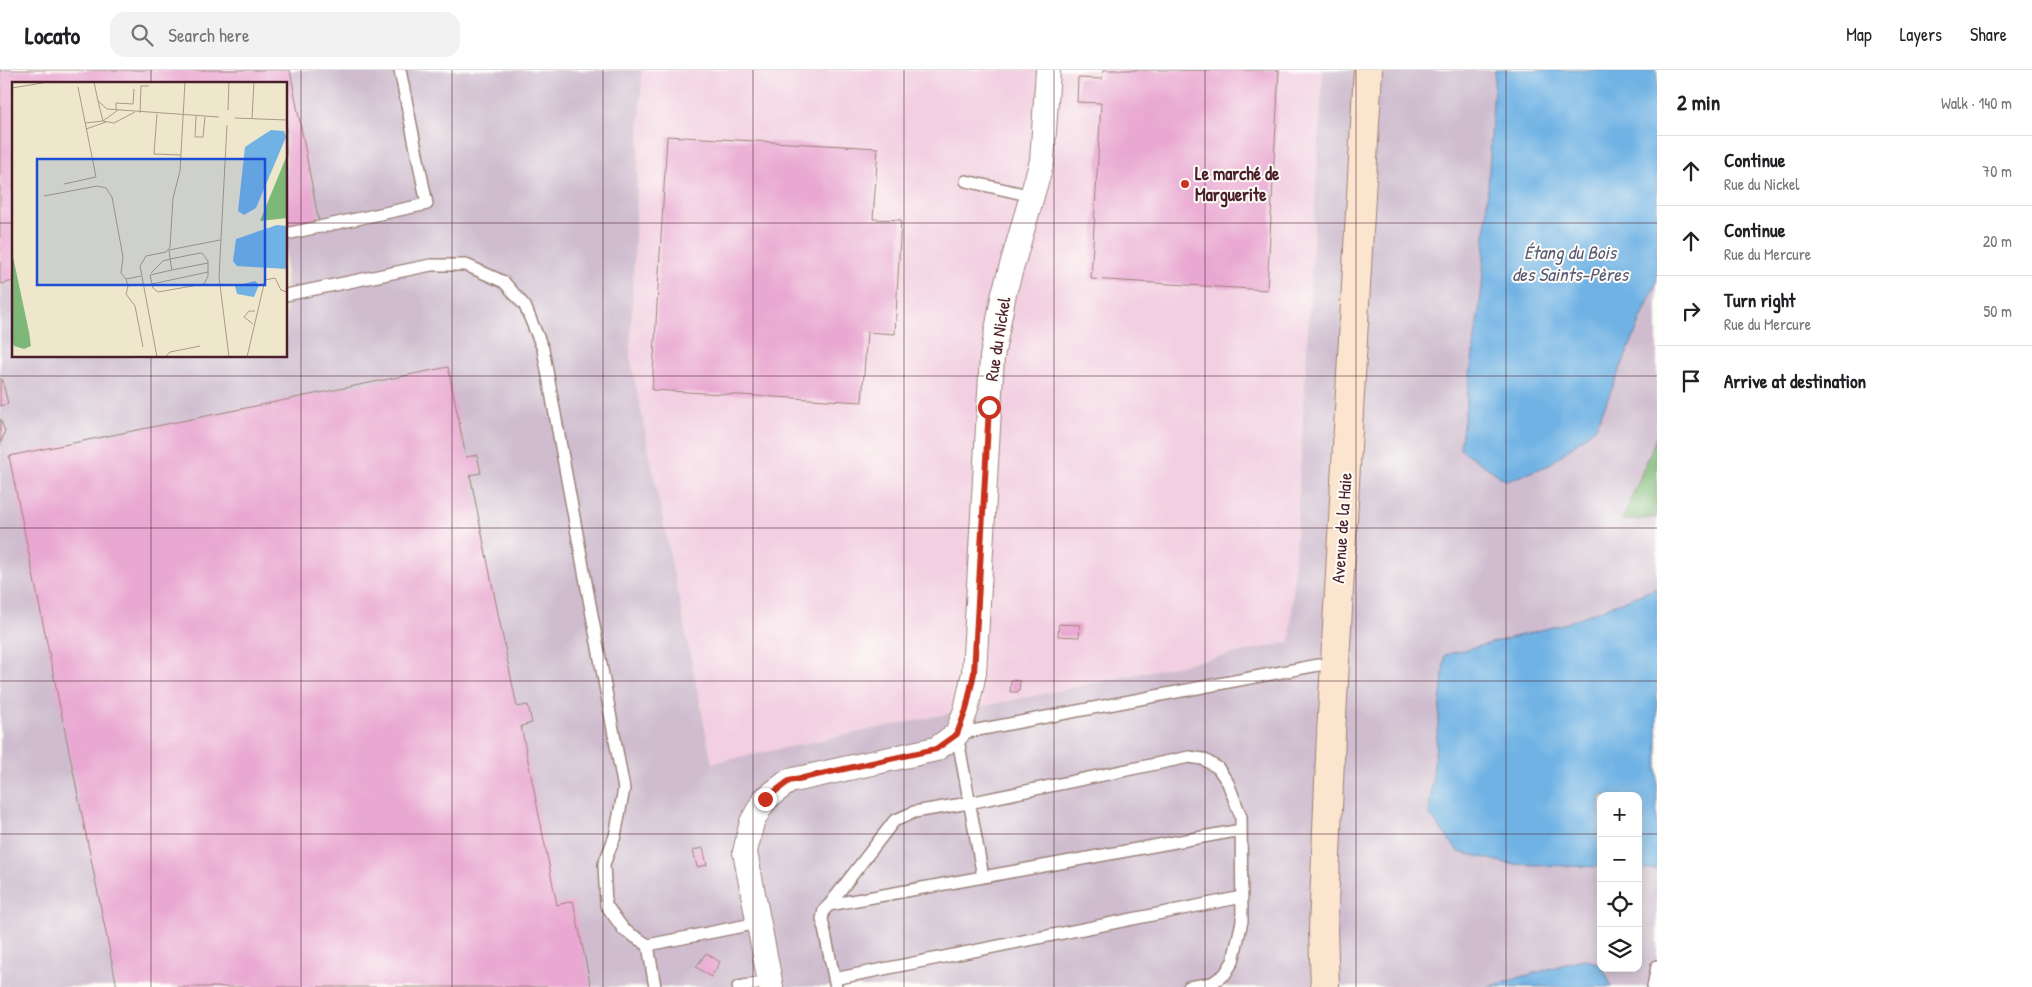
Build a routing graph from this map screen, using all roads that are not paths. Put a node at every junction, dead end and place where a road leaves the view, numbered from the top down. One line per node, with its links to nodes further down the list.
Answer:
1 (400, 70): 6 (lane)
2 (1048, 70): 5 (street, Rue du Nickel)
3 (1368, 70): 8 (street, Avenue de la Haie)
4 (966, 181): 5 (lane)
5 (1032, 196): 9 (street, Rue du Nickel)
6 (288, 234)
7 (288, 295): 16 (lane)
8 (1334, 662): 9 (lane); 23 (street, Avenue de la Haie)
9 (957, 734): 10 (lane); 15 (street)
10 (969, 803): 11 (lane); 12 (lane); 14 (lane)
11 (1241, 830): 12 (lane); 13 (lane)
12 (982, 877): 14 (lane)
13 (1242, 897): 18 (lane); 22 (lane)
14 (829, 905): 18 (lane)
15 (758, 923): 16 (lane); 19 (street)
16 (648, 945): 20 (lane)
17 (1657, 966): 24 (lane)
18 (835, 983)
19 (770, 984): 21 (lane)
20 (655, 987)
21 (738, 987)
22 (1189, 987)
23 (1325, 987)
24 (1653, 987)

